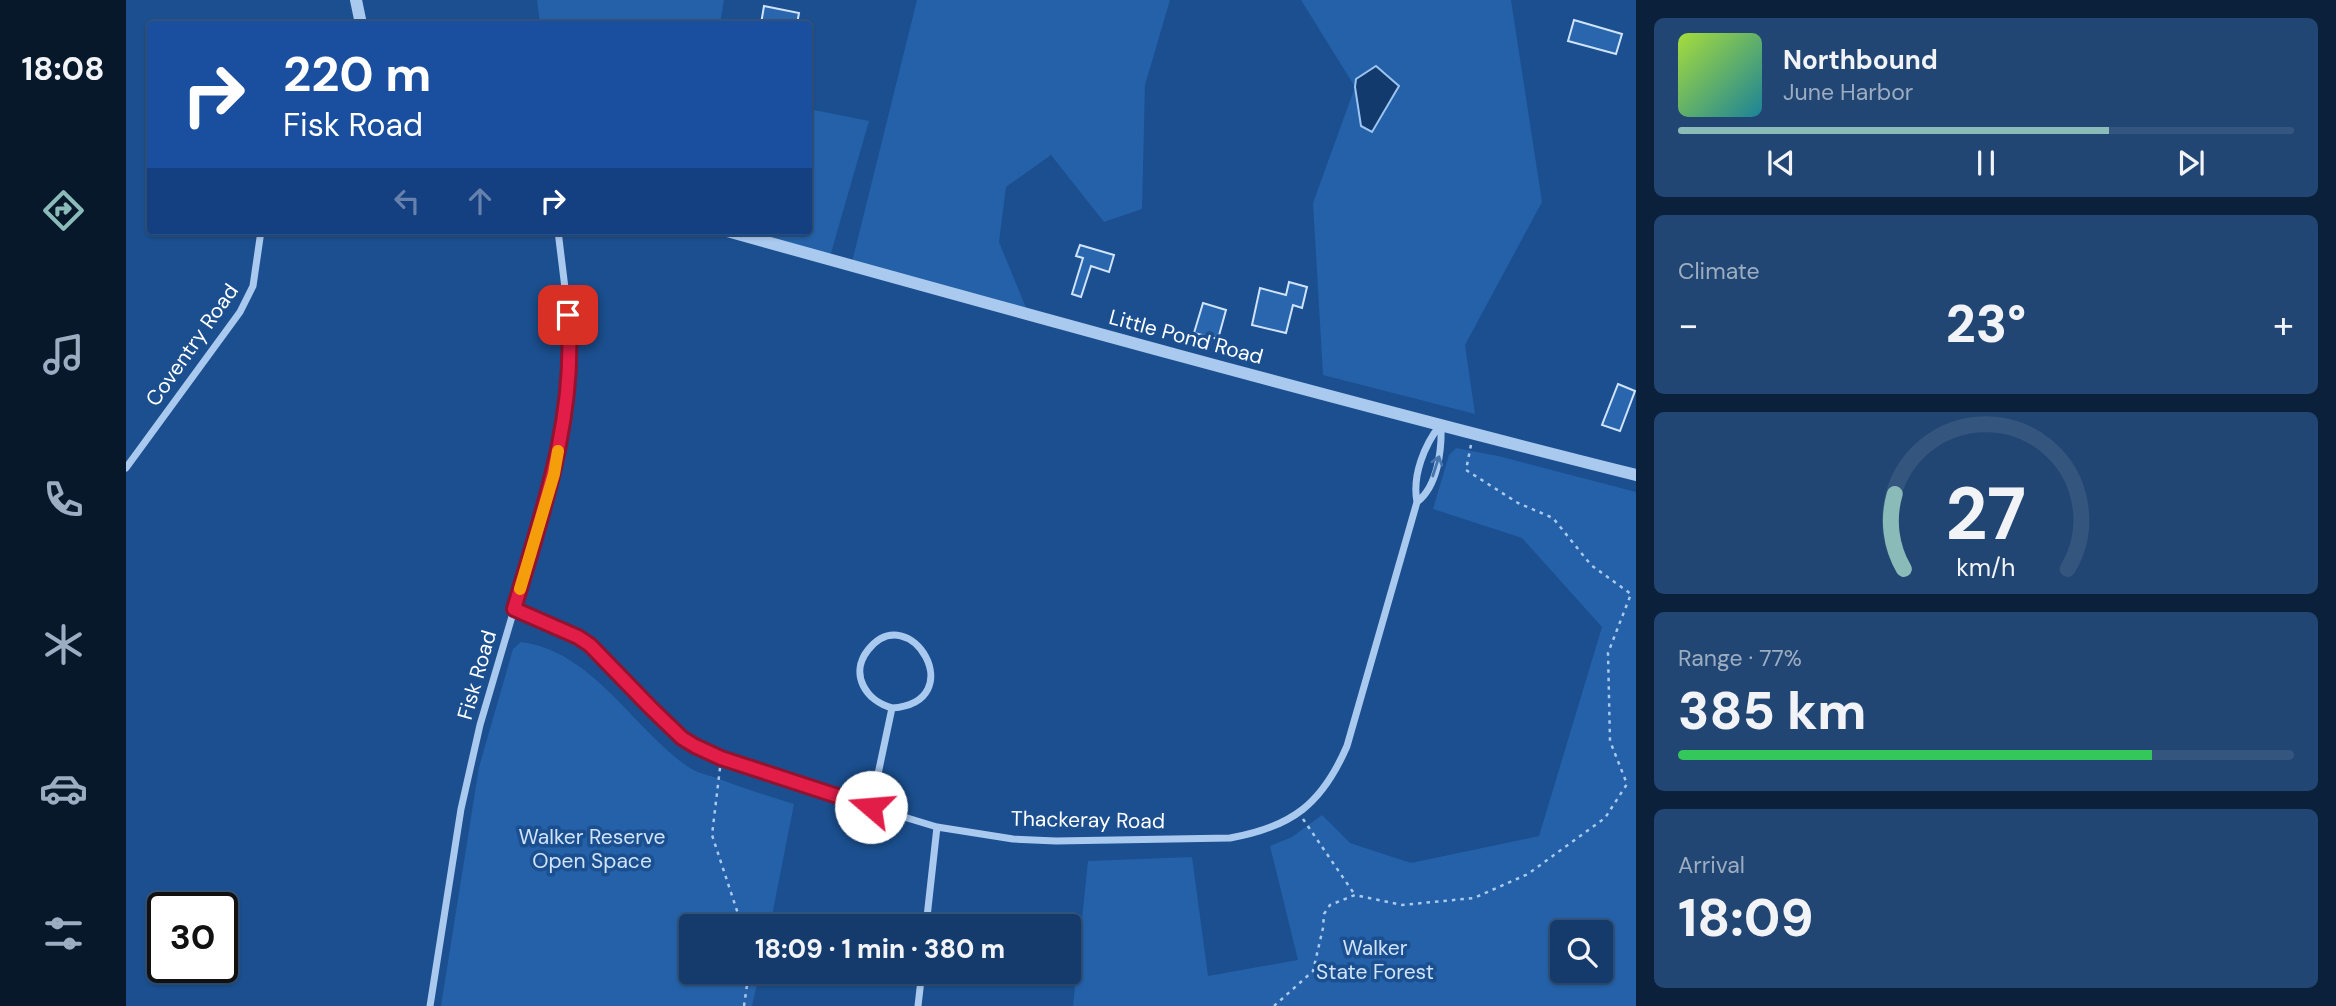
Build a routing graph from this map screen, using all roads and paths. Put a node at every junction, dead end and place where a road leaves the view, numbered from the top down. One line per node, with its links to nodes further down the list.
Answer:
1 (356, 0): 2 (street)
2 (360, 21)
3 (260, 235): 8 (street, Coventry Road)
4 (558, 235): 11 (street, Fisk Road)
5 (741, 235): 6 (street, Little Pond Road)
6 (1441, 424): 7 (street, Little Pond Road); 10 (street, Thackeray Road); 10 (street, Thackeray Road, one-way to 6)
7 (1474, 433): 9 (street, Little Pond Road); 17 (path)
8 (126, 468)
9 (1636, 475)
10 (1417, 502): 15 (street, Thackeray Road)
11 (514, 609): 13 (street, Thackeray Road); 22 (street, Fisk Road)
12 (892, 708): 12 (street); 14 (street)
13 (721, 758): 14 (street, Thackeray Road); 18 (path)
14 (871, 807): 16 (street, Thackeray Road)
15 (1299, 814): 16 (street, Thackeray Road); 17 (path)
16 (937, 827): 19 (street)
17 (1354, 895): 25 (path)
18 (738, 914)
19 (927, 914)
20 (747, 984): 23 (path)
21 (921, 984): 24 (street)
22 (430, 1006)
23 (744, 1006)
24 (918, 1006)
25 (1274, 1006)

